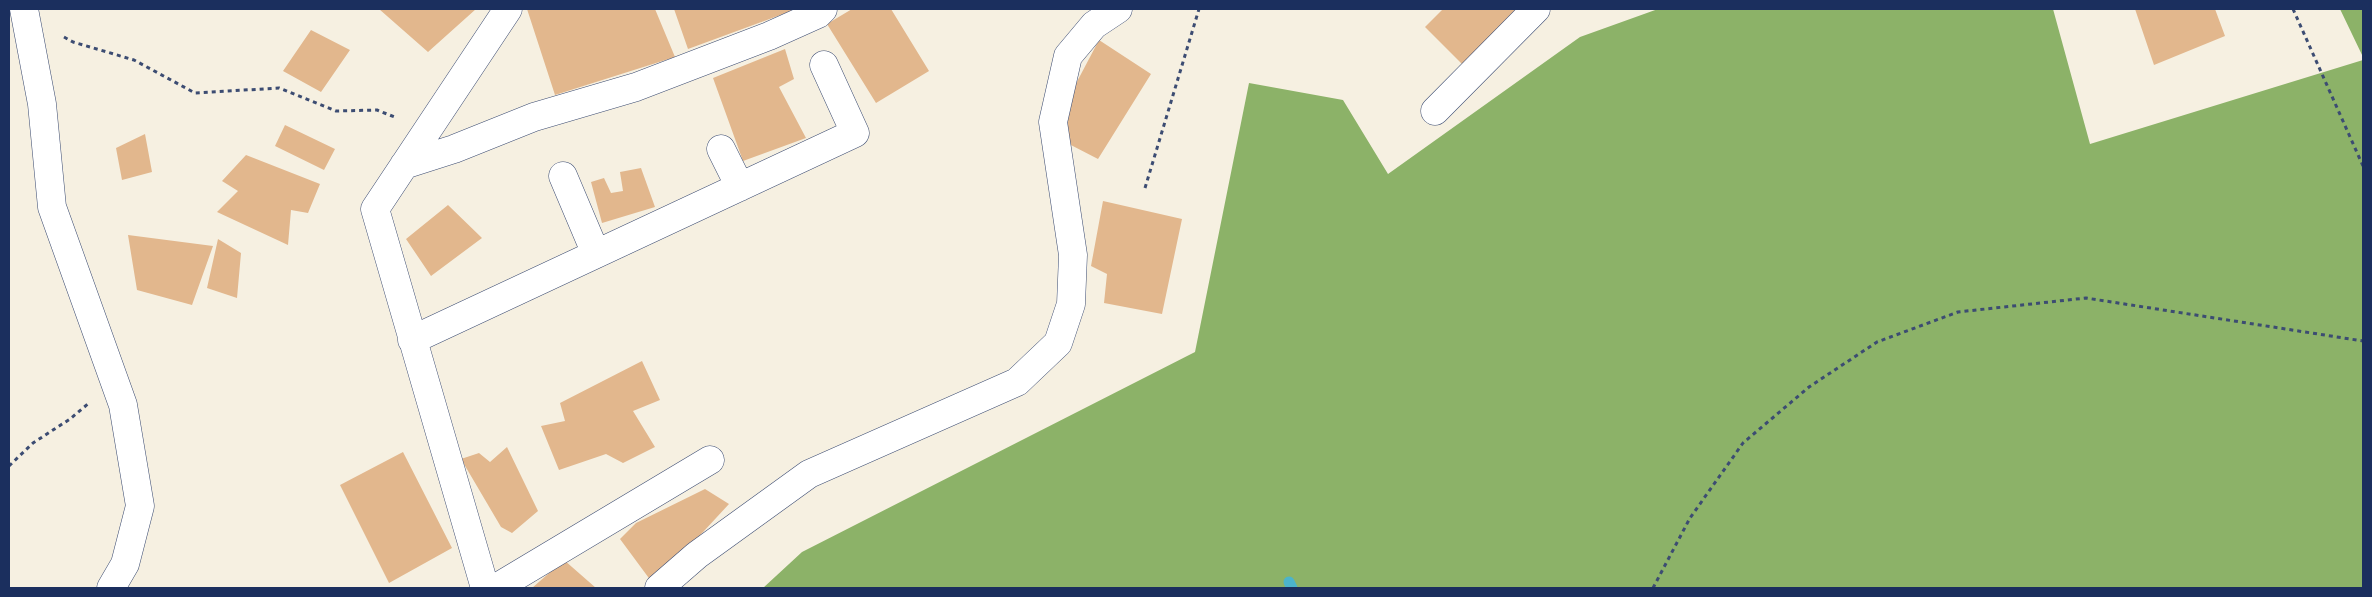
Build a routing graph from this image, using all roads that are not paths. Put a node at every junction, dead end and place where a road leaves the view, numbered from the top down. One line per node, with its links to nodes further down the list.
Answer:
1 (508, 9): 9 (street)
2 (823, 9): 9 (street)
3 (1118, 9): 18 (street)
4 (1536, 9): 7 (street)
5 (25, 13): 15 (street)
6 (824, 65): 11 (street)
7 (1435, 111)
8 (721, 149): 11 (street)
9 (404, 165): 13 (street)
10 (563, 176): 12 (street)
11 (740, 187): 12 (street)
12 (596, 254): 13 (street)
13 (412, 340): 16 (street)
14 (710, 460): 17 (street)
15 (111, 588)
16 (485, 588)
17 (496, 588)
18 (659, 588)

